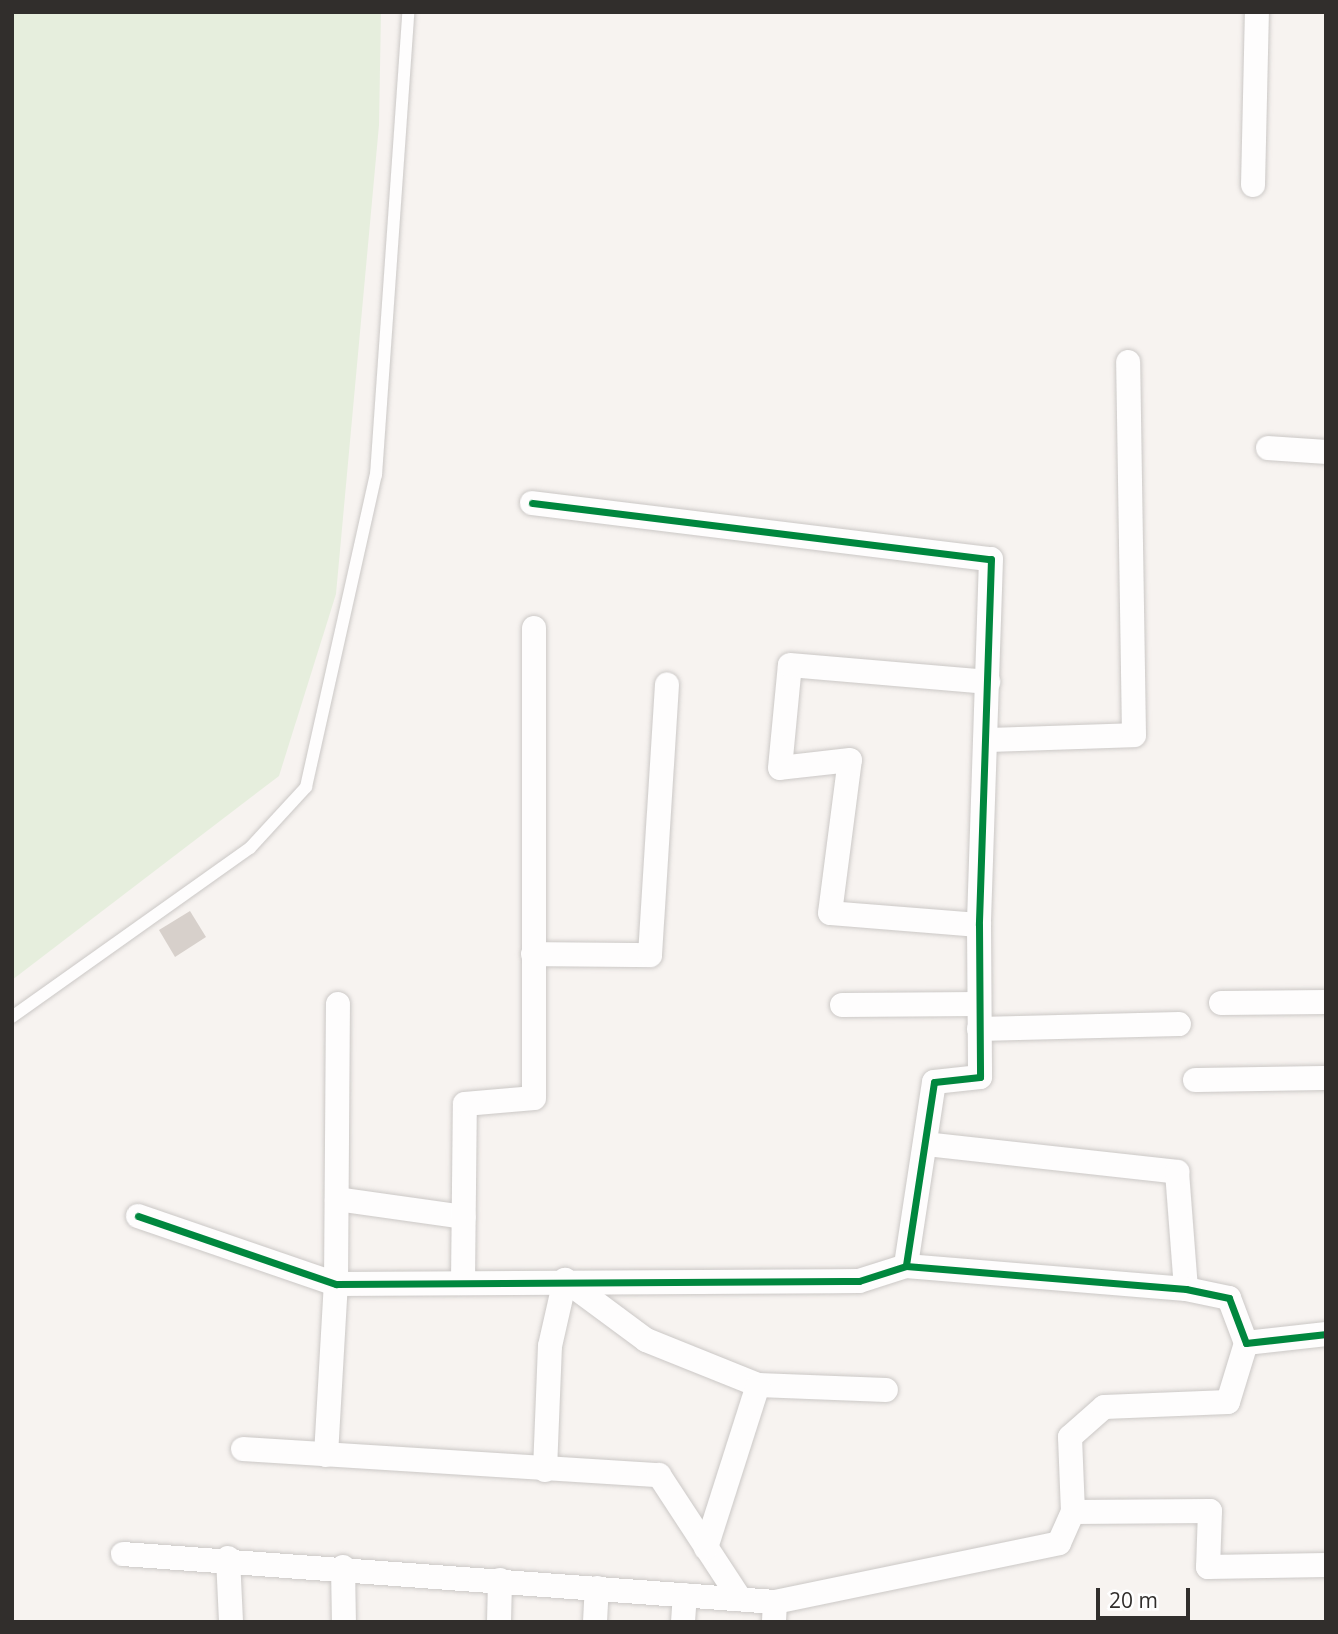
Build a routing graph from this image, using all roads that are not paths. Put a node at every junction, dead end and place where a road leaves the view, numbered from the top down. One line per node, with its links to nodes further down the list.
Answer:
1 (408, 12): 19 (lane)
2 (1257, 12): 3 (street)
3 (1253, 185)
4 (1128, 362): 11 (street)
5 (1268, 448): 6 (street)
6 (1326, 452)
7 (533, 503): 9 (street)
8 (534, 628): 13 (street)
9 (988, 682): 11 (street); 12 (street)
10 (667, 685): 13 (street)
11 (986, 740): 12 (street)
12 (979, 925): 17 (street)
13 (534, 954): 27 (street)
14 (1326, 1002): 15 (street)
15 (1221, 1003)
16 (338, 1004): 25 (street)
17 (979, 1004): 18 (street); 21 (street)
18 (842, 1005)
19 (12, 1017)
20 (1179, 1024): 21 (street)
21 (979, 1029): 24 (street)
22 (1326, 1078): 23 (street)
23 (1195, 1080)
24 (925, 1144): 28 (street); 32 (street)
25 (337, 1199): 27 (street); 31 (street)
26 (138, 1216): 31 (street)
27 (464, 1217): 30 (street)
28 (906, 1266): 29 (street); 32 (street)
29 (565, 1280): 30 (street); 35 (street); 39 (street)
30 (463, 1282): 31 (street)
31 (337, 1284): 38 (street)
32 (1186, 1289): 34 (street)
33 (1326, 1334): 34 (street)
34 (1246, 1343): 40 (street)
35 (758, 1385): 36 (street); 41 (street)
36 (886, 1390)
37 (243, 1449): 38 (street)
38 (326, 1455): 39 (street)
39 (545, 1470): 41 (street)
40 (1073, 1512): 44 (street); 50 (street)
41 (706, 1548): 49 (street)
42 (123, 1554): 43 (street)
43 (228, 1558): 45 (street); 51 (street)
44 (1326, 1565)
45 (343, 1567): 46 (street); 52 (street)
46 (500, 1580): 47 (street); 53 (street)
47 (597, 1588): 48 (street); 54 (street)
48 (685, 1595): 49 (street); 55 (street)
49 (740, 1600): 50 (street)
50 (774, 1612)
51 (230, 1622)
52 (344, 1622)
53 (499, 1622)
54 (595, 1622)
55 (683, 1622)

